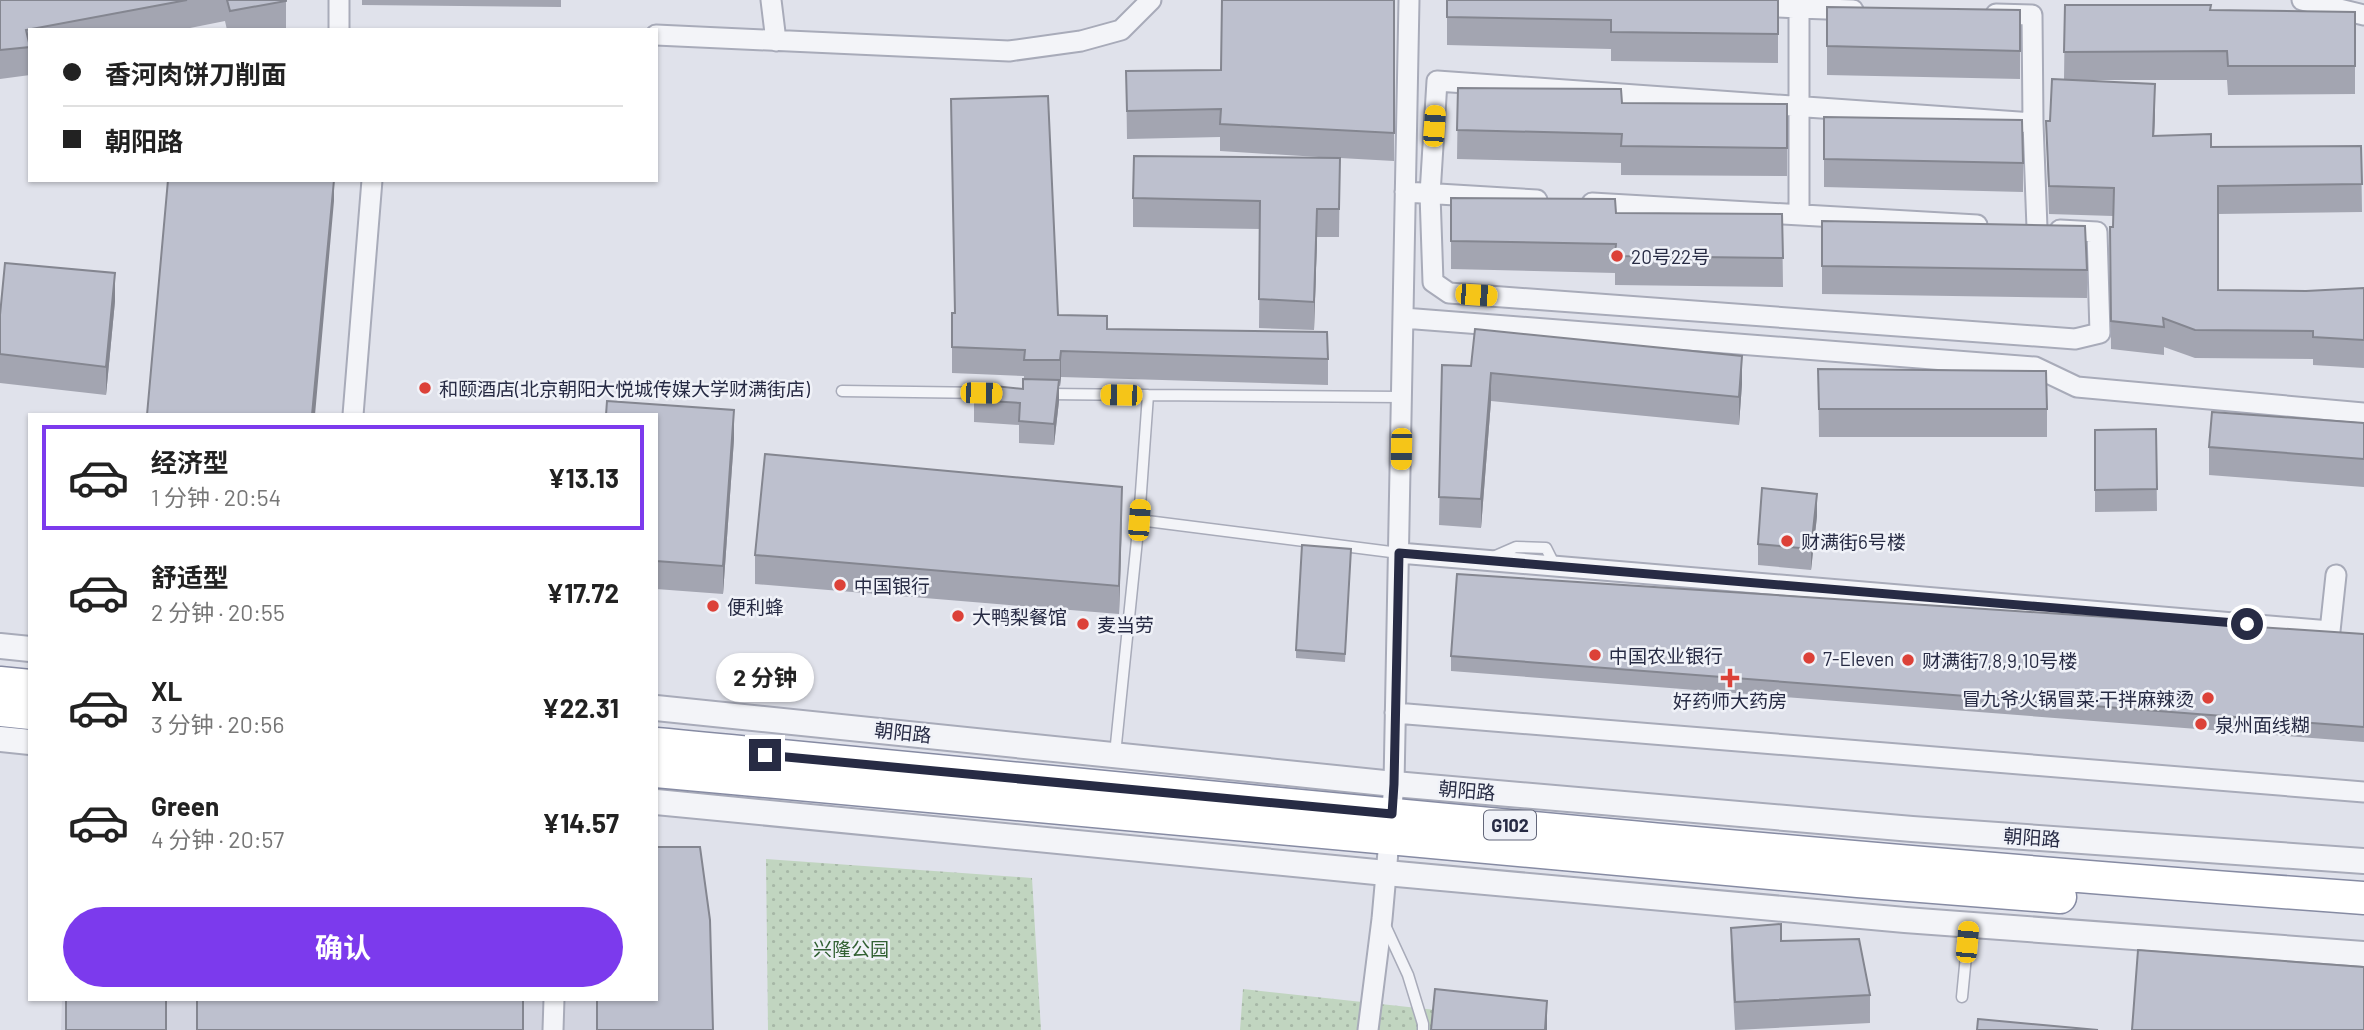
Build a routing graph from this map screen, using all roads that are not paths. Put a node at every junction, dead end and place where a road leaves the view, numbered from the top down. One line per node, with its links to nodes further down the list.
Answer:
1 (339, 0): 11 (street)
2 (771, 0): 13 (street)
3 (1151, 0): 13 (street)
4 (1409, 0): 17 (street)
5 (2302, 0): 10 (street)
6 (1734, 5): 7 (street)
7 (1798, 8): 8 (street); 14 (street)
8 (1867, 10)
9 (1977, 14): 15 (street)
10 (2364, 15)
11 (339, 28)
12 (658, 35): 13 (street)
13 (776, 41)
14 (1799, 106): 15 (street); 18 (street); 19 (street)
15 (2033, 123): 18 (street)
16 (372, 182): 27 (street)
17 (1405, 192): 18 (street); 21 (street)
18 (1430, 194): 19 (street)
19 (1799, 215): 20 (street)
20 (1998, 226)
21 (1403, 318): 26 (street); 28 (street)
22 (842, 391): 23 (lane)
23 (995, 393)
24 (1037, 394): 25 (lane)
25 (1148, 396): 26 (lane); 29 (lane)
26 (1401, 397): 30 (street)
27 (353, 413)
28 (2364, 413)
29 (1139, 520): 30 (lane); 43 (lane)
30 (1399, 553): 31 (street); 39 (street)
31 (2336, 575)
32 (0, 646): 33 (street)
33 (28, 649)
34 (0, 683): 35 (highway)
35 (28, 686)
36 (658, 708): 43 (street, 朝阳路)
37 (0, 710): 38 (highway)
38 (28, 713)
39 (1395, 713): 45 (street); 47 (street)
40 (0, 739): 41 (street)
41 (28, 742)
42 (658, 744): 47 (highway, 朝阳路 / G102)
43 (1115, 755): 47 (street, 朝阳路)
44 (658, 771): 47 (highway, 朝阳路 / G102)
45 (2364, 792)
46 (658, 802): 49 (street)
47 (1392, 812): 48 (street, 朝阳路); 49 (street); 50 (highway, 朝阳路 / G102); 52 (highway, 朝阳路 / G102)
48 (2364, 861)
49 (1387, 873): 51 (street); 53 (street)
50 (2364, 898)
51 (1382, 919): 58 (street); 59 (lane)
52 (2364, 919)
53 (1969, 925): 54 (street); 55 (lane)
54 (2364, 954)
55 (1962, 997)
56 (554, 1001): 57 (street)
57 (553, 1030)
58 (1368, 1030)
59 (1423, 1030)

